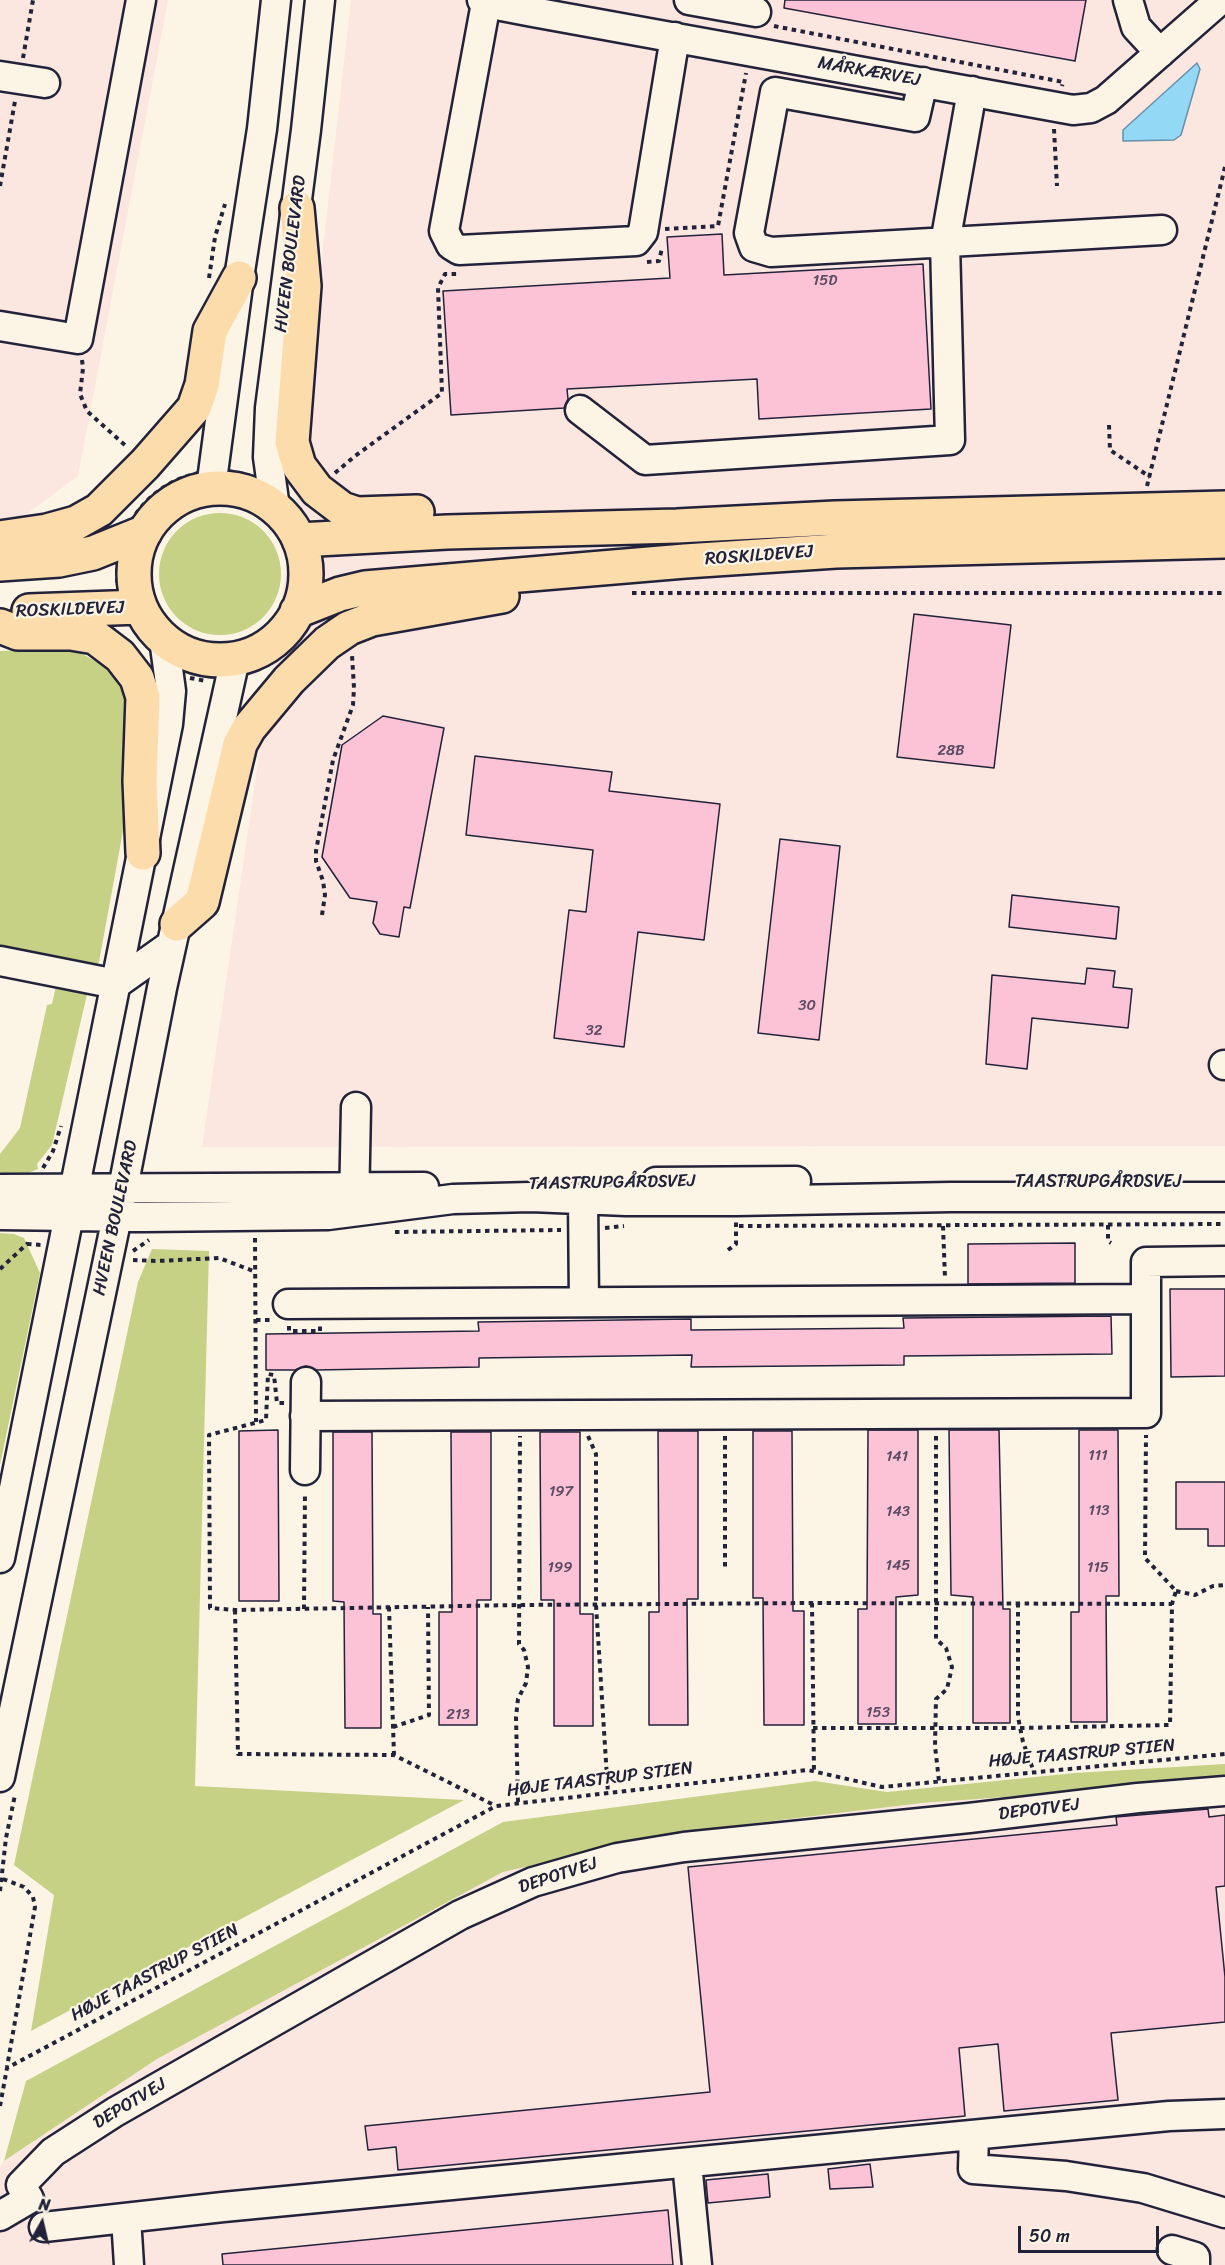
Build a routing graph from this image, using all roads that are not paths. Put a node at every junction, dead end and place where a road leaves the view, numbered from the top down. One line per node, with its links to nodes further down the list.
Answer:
1 (141, 0): 19 (street)
2 (276, 0): 18 (street)
3 (320, 0): 15 (street, HVEEN BOULEVARD)
4 (689, 0): 8 (street)
5 (1128, 0): 10 (street)
6 (1220, 0): 10 (street, MÅRKÆRVEJ)
7 (484, 1): 9 (street, MÅRKÆRVEJ); 9 (street)
8 (756, 12)
9 (675, 37): 12 (street, MÅRKÆRVEJ)
10 (1160, 53): 14 (street, MÅRKÆRVEJ)
11 (0, 76): 13 (street)
12 (923, 82): 14 (street, MÅRKÆRVEJ); 17 (street)
13 (45, 84)
14 (972, 91): 17 (street)
15 (297, 208): 23 (main road); 23 (street, HVEEN BOULEVARD)
16 (1162, 230): 17 (street)
17 (945, 243): 20 (street)
18 (224, 278): 21 (street); 25 (main road)
19 (0, 326)
20 (580, 410)
21 (212, 480): 23 (main road); 26 (main road)
22 (1225, 508): 24 (main road, ROSKILDEVEJ)
23 (297, 513): 24 (main road, ROSKILDEVEJ); 24 (main road); 30 (main road)
24 (677, 526)
25 (0, 537)
26 (133, 537): 28 (main road); 32 (main road)
27 (1225, 541): 29 (main road, ROSKILDEVEJ)
28 (0, 564)
29 (551, 573): 30 (main road, ROSKILDEVEJ); 37 (main road)
30 (307, 607): 35 (main road)
31 (0, 613): 32 (main road, ROSKILDEVEJ)
32 (131, 613): 34 (main road)
33 (0, 626): 36 (main road)
34 (167, 658): 35 (main road); 36 (street)
35 (232, 673): 37 (street, HVEEN BOULEVARD)
36 (143, 853): 39 (street)
37 (174, 935): 39 (street); 43 (street, HVEEN BOULEVARD)
38 (0, 962): 39 (street)
39 (116, 984): 42 (street)
40 (356, 1107): 47 (street)
41 (1225, 1182): 47 (street, TAASTRUPGÅRDSVEJ)
42 (74, 1188): 43 (street, TAASTRUPGÅRDSVEJ); 44 (street, TAASTRUPGÅRDSVEJ); 49 (street)
43 (123, 1188): 47 (street, TAASTRUPGÅRDSVEJ); 50 (street, HVEEN BOULEVARD)
44 (0, 1189)
45 (1225, 1197): 46 (street, TAASTRUPGÅRDSVEJ)
46 (583, 1199): 47 (street, TAASTRUPGÅRDSVEJ); 53 (street, TAASTRUPGÅRDSVEJ)
47 (354, 1200): 50 (street, TAASTRUPGÅRDSVEJ)
48 (0, 1215): 49 (street, TAASTRUPGÅRDSVEJ)
49 (70, 1216): 50 (street, TAASTRUPGÅRDSVEJ); 56 (street)
50 (117, 1216): 57 (street, HVEEN BOULEVARD)
51 (1225, 1261): 52 (street)
52 (1146, 1299): 53 (street); 55 (street)
53 (584, 1302): 54 (street)
54 (288, 1304)
55 (305, 1470)
56 (0, 1558)
57 (0, 1777)
58 (1225, 1791): 62 (street, DEPOTVEJ)
59 (1225, 2114): 60 (street)
60 (974, 2135): 61 (street); 63 (street)
61 (687, 2163): 65 (street); 68 (street)
62 (17, 2192): 64 (street, DEPOTVEJ)
63 (1225, 2213)
64 (0, 2217)
65 (126, 2218): 66 (street); 67 (street)
66 (44, 2226)
67 (129, 2265)
68 (697, 2265)

